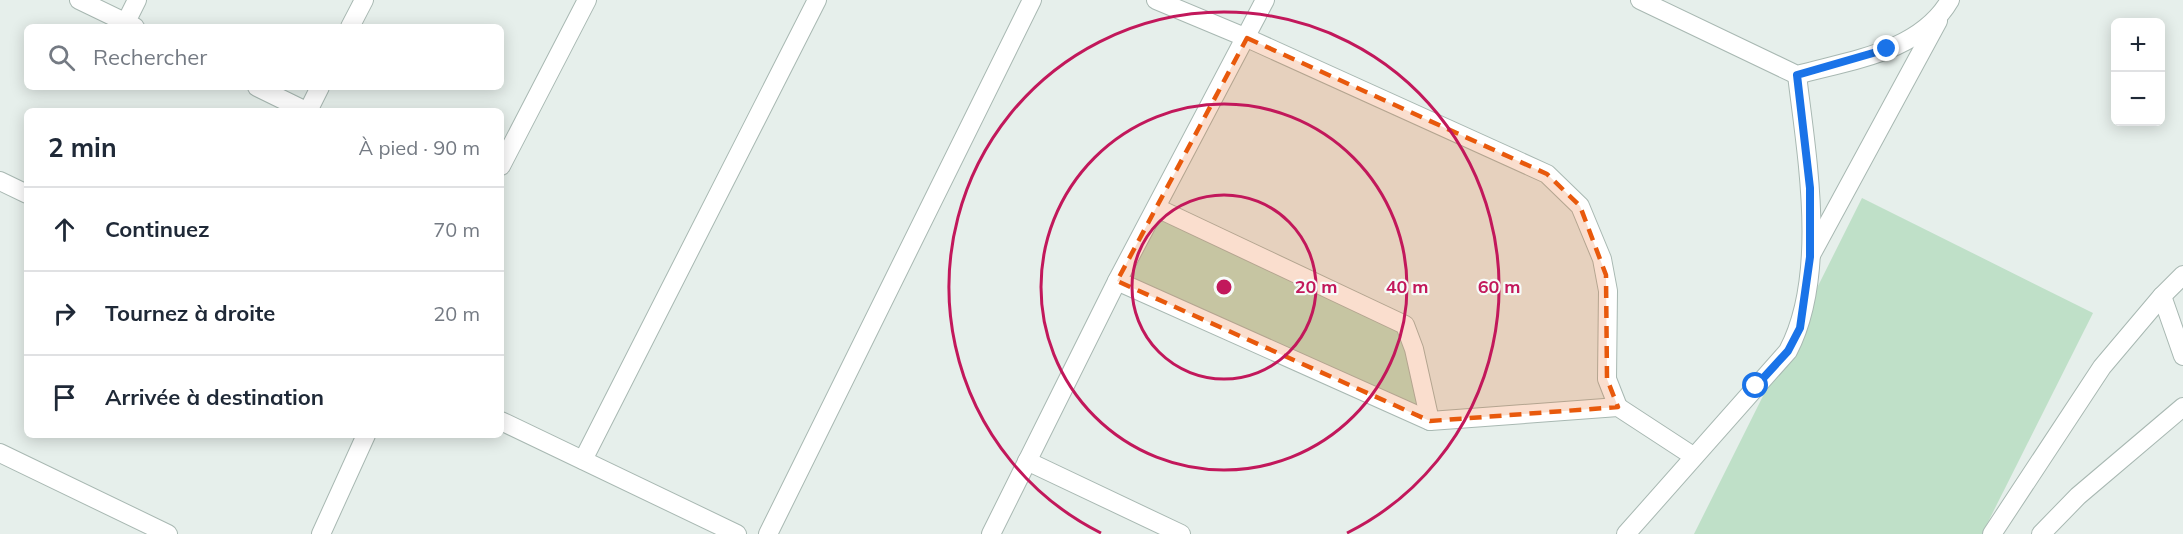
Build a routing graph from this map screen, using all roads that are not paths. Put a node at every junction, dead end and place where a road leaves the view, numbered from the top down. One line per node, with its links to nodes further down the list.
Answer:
1 (79, 0): 11 (street)
2 (137, 0): 12 (street)
3 (364, 0): 13 (street)
4 (586, 0): 20 (street)
5 (817, 0): 36 (street)
6 (1032, 0): 41 (street)
7 (1156, 0): 14 (street)
8 (1265, 0): 14 (street)
9 (1640, 0): 15 (street)
10 (1947, 6): 15 (street); 24 (street)
11 (128, 24)
12 (130, 24)
13 (352, 24)
14 (1247, 38): 23 (street); 29 (street)
15 (1797, 75): 24 (street)
16 (264, 90): 18 (street)
17 (318, 90): 19 (street)
18 (301, 108)
19 (309, 108)
20 (504, 160)
21 (0, 181): 22 (street)
22 (24, 193)
23 (1157, 208): 26 (street); 31 (street)
24 (1810, 257): 35 (street)
25 (2183, 275): 27 (street)
26 (1117, 281): 31 (street); 37 (street)
27 (2162, 296): 28 (street); 45 (street)
28 (2183, 356)
29 (1618, 406): 31 (street); 35 (street)
30 (2183, 407): 46 (street)
31 (1430, 421)
32 (504, 422): 36 (street)
33 (365, 438): 39 (street)
34 (0, 453): 38 (street)
35 (1693, 456): 44 (street)
36 (583, 460): 40 (street)
37 (1027, 461): 42 (street); 43 (street)
38 (168, 534)
39 (321, 534)
40 (737, 534)
41 (768, 534)
42 (991, 534)
43 (1181, 534)
44 (1626, 534)
45 (1992, 534)
46 (2041, 534)

